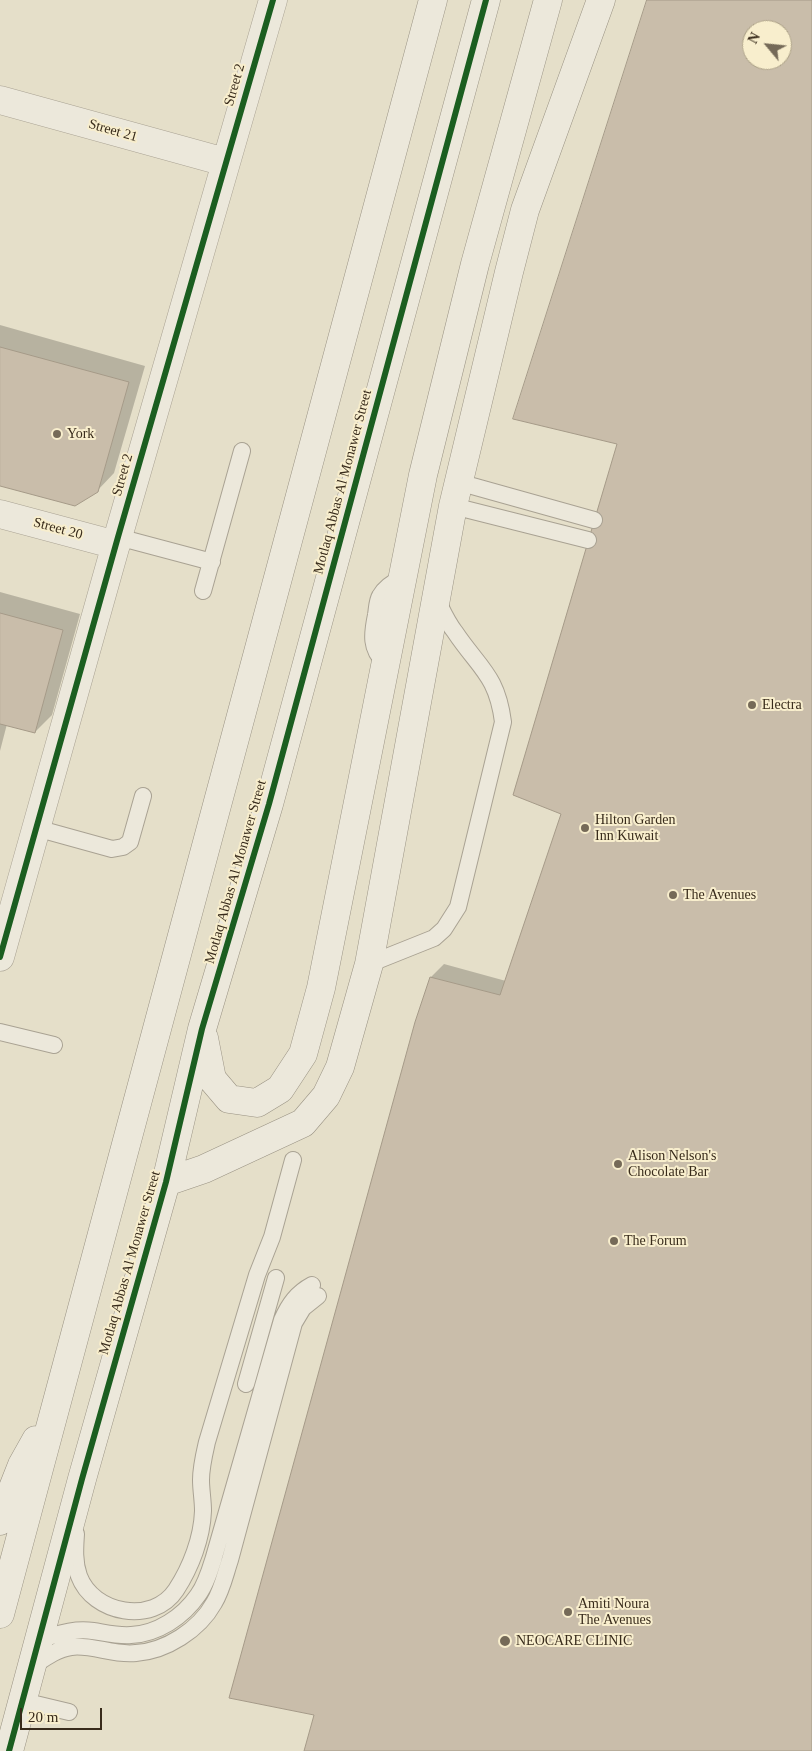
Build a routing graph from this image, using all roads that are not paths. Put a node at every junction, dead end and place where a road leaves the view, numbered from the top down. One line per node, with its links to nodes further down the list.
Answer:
1 (273, 0): 7 (street, Street 2)
2 (433, 0): 32 (street)
3 (486, 0): 23 (street, Motlaq Abbas Al Monawer Street)
4 (548, 0): 9 (street)
5 (601, 0): 10 (street)
6 (0, 100): 7 (street, Street 21)
7 (225, 162): 14 (street, Street 2)
8 (242, 451): 15 (lane)
9 (421, 487): 10 (street); 21 (street)
10 (455, 494): 12 (lane); 13 (lane); 17 (street)
11 (0, 514): 14 (street, Street 20)
12 (594, 520)
13 (588, 540)
14 (117, 541): 15 (lane); 19 (street, Street 2)
15 (212, 562): 16 (lane)
16 (203, 591)
17 (436, 598): 22 (street); 22 (lane)
18 (143, 796): 19 (lane)
19 (36, 828): 20 (street, Street 2)
20 (2, 941)
21 (328, 957): 22 (street); 23 (street)
22 (369, 964): 27 (street)
23 (202, 1029): 27 (street, Motlaq Abbas Al Monawer Street)
24 (0, 1032): 25 (lane)
25 (54, 1045)
26 (293, 1160): 28 (lane)
27 (166, 1182): 33 (street, Motlaq Abbas Al Monawer Street)
28 (264, 1257): 29 (lane); 33 (lane)
29 (276, 1278): 30 (lane); 31 (lane)
30 (311, 1290): 36 (lane); 37 (lane)
31 (246, 1384)
32 (55, 1412): 34 (street); 35 (street)
33 (82, 1479): 36 (street, Motlaq Abbas Al Monawer Street)
34 (0, 1521)
35 (0, 1614)
36 (40, 1640): 37 (street, Motlaq Abbas Al Monawer Street)
37 (33, 1666): 38 (street, Motlaq Abbas Al Monawer Street)
38 (23, 1701): 39 (lane); 40 (street, Motlaq Abbas Al Monawer Street)
39 (69, 1712)
40 (9, 1751)

